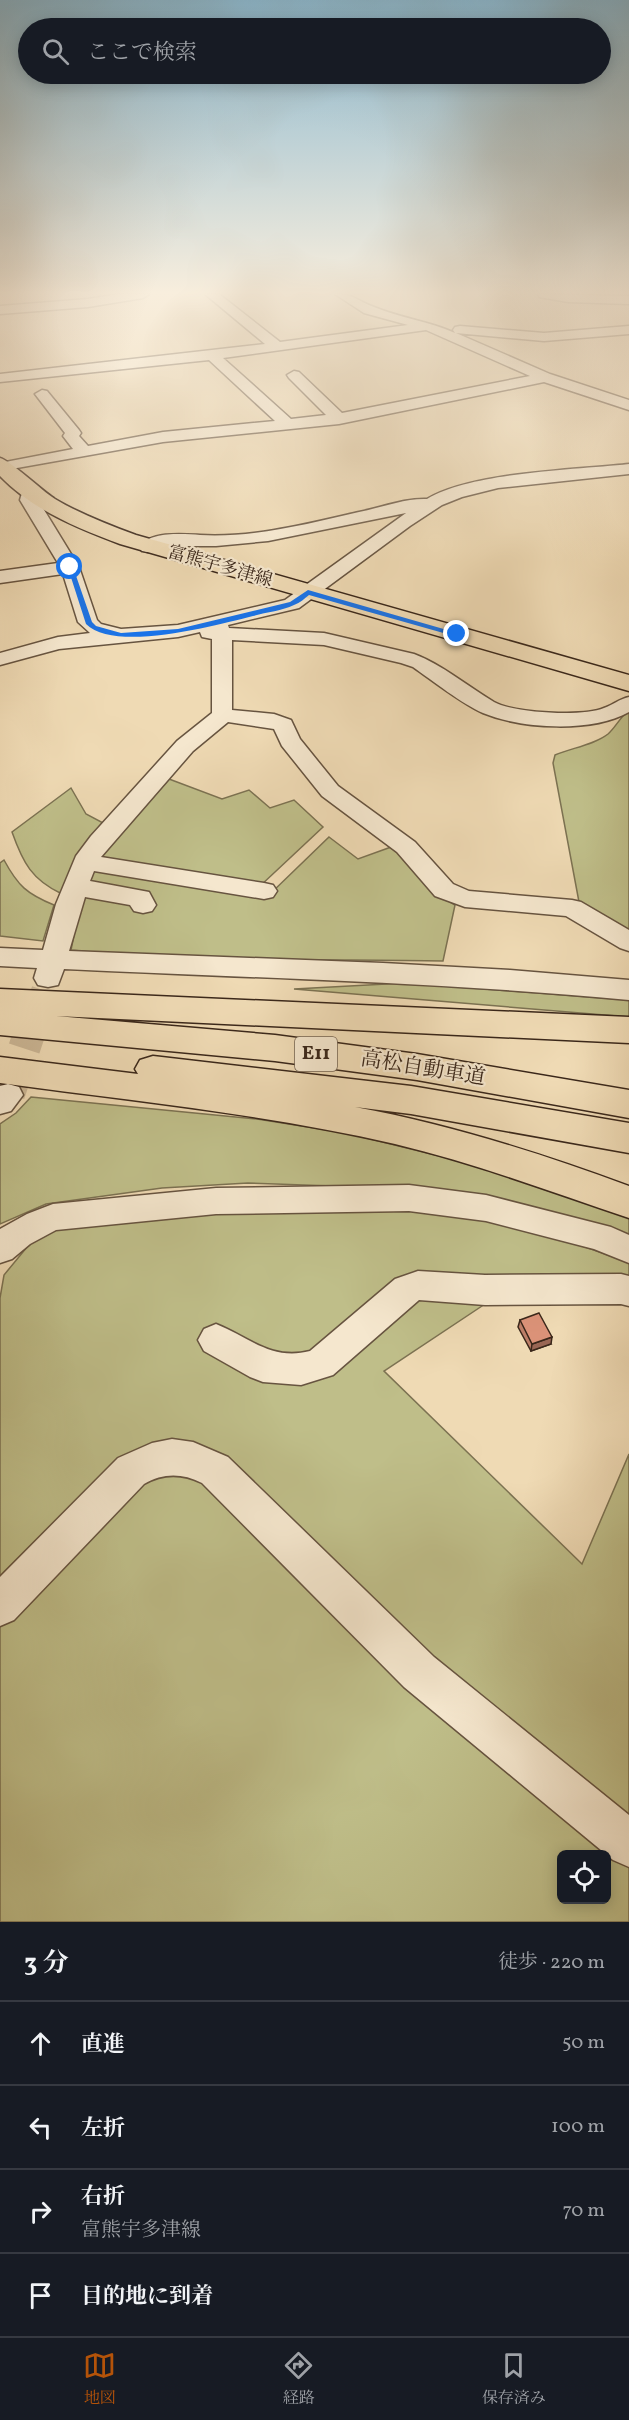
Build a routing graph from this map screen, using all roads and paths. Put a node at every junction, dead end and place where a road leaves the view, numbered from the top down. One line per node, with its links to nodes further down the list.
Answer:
1 (243, 384): 8 (street)
2 (303, 384): 7 (street)
3 (511, 384): 7 (street)
4 (565, 384): 6 (street)
5 (42, 394): 9 (street)
6 (629, 405)
7 (339, 418): 8 (street)
8 (288, 425): 9 (street)
9 (84, 452): 10 (street)
10 (1, 466): 12 (main road, 富熊宇多津線)
11 (629, 469): 13 (street)
12 (30, 490): 14 (main road, 富熊宇多津線); 15 (street)
13 (436, 501): 14 (street); 17 (street)
14 (148, 547): 17 (main road, 富熊宇多津線)
15 (70, 567): 16 (street); 19 (street)
16 (0, 577)
17 (308, 592): 18 (street); 21 (main road, 富熊宇多津線)
18 (219, 628): 19 (street); 22 (street); 23 (street)
19 (121, 635): 20 (street)
20 (0, 659)
21 (629, 683)
22 (629, 703)
23 (223, 715): 24 (street); 28 (street)
24 (86, 862): 25 (street); 26 (street)
25 (76, 886): 27 (street); 30 (street)
26 (264, 891)
27 (143, 905)
28 (629, 942)
29 (0, 957): 30 (street)
30 (51, 968): 31 (street)
31 (629, 990)
32 (0, 1001): 34 (main road)
33 (0, 1023): 37 (main road, 高松自動車道 / E11)
34 (629, 1030)
35 (0, 1061): 38 (main road, 高松自動車道 / E11)
36 (3, 1090): 39 (main road)
37 (629, 1104)
38 (629, 1138)
39 (629, 1202)
40 (0, 1249): 41 (street)
41 (629, 1249)
42 (629, 1290): 43 (street)
43 (216, 1340)
44 (0, 1606): 45 (street)
45 (629, 1844)

